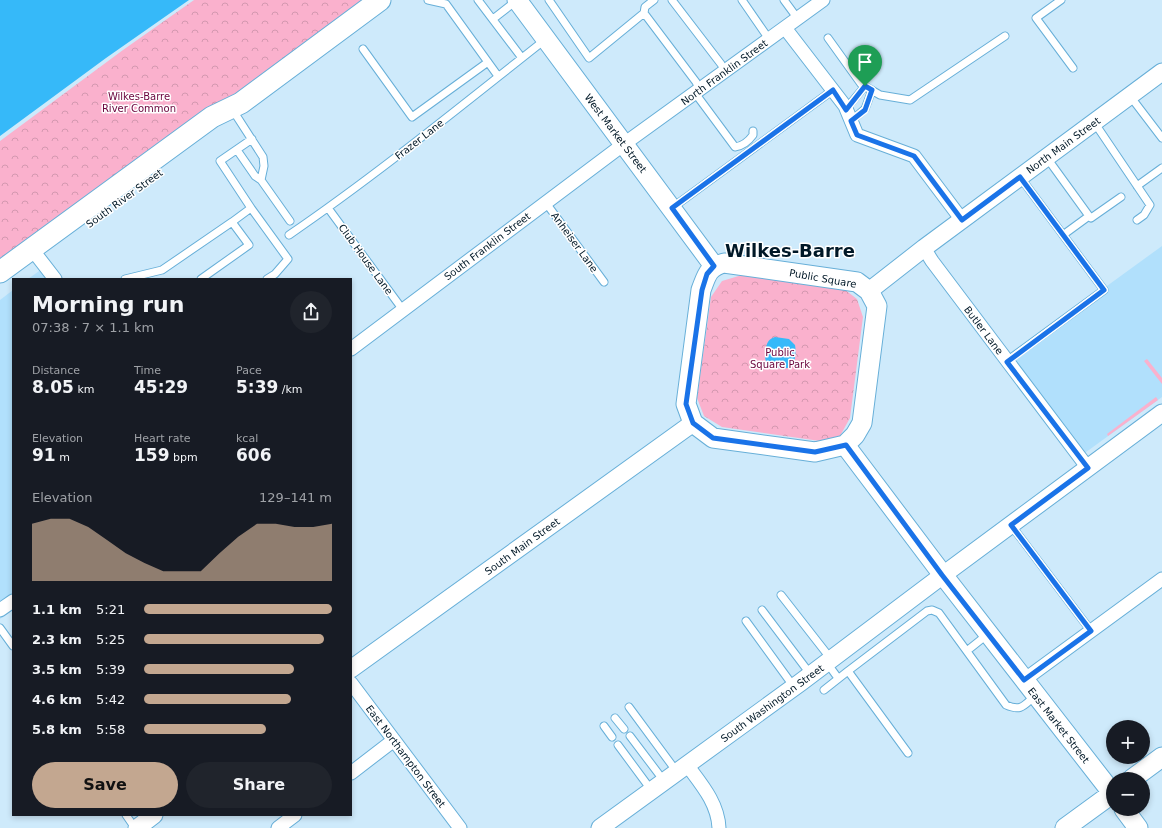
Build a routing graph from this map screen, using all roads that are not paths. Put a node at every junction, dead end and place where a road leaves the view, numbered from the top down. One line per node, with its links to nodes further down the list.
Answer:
1 (380, 0): 32 (main road, South River Street)
2 (428, 0): 12 (lane)
3 (478, 0): 15 (lane)
4 (517, 0): 15 (lane); 19 (main road, West Market Street)
5 (549, 0): 13 (lane)
6 (654, 0): 13 (lane)
7 (672, 0): 25 (lane)
8 (742, 0): 20 (lane)
9 (784, 0): 14 (lane)
10 (823, 0): 14 (street, North Franklin Street)
11 (1062, 0): 24 (lane)
12 (449, 2): 23 (lane)
13 (644, 13): 30 (lane)
14 (798, 19): 16 (street, North Franklin Street)
15 (493, 20): 22 (lane)
16 (785, 28): 20 (street, North Franklin Street); 29 (street)
17 (1005, 36): 28 (lane)
18 (828, 38): 28 (lane)
19 (546, 39): 22 (lane, Frazer Lane); 38 (main road, West Market Street)
20 (769, 39): 25 (street, North Franklin Street)
21 (363, 49): 23 (lane)
22 (522, 58): 27 (lane, Frazer Lane)
23 (488, 62): 27 (lane)
24 (1073, 68)
25 (725, 71): 30 (street, North Franklin Street)
26 (1162, 72): 31 (street, North Main Street)
27 (498, 76): 48 (lane, Frazer Lane)
28 (868, 88): 33 (lane); 33 (lane)
29 (833, 90): 33 (street); 49 (lane)
30 (697, 91): 35 (lane); 38 (street, North Franklin Street)
31 (1130, 96): 34 (street, North Main Street); 36 (lane)
32 (238, 107): 37 (lane); 58 (main road, South River Street)
33 (849, 115): 51 (street)
34 (1094, 122): 40 (street, North Main Street); 44 (lane)
35 (753, 131)
36 (1162, 138)
37 (252, 139): 39 (lane); 43 (lane)
38 (624, 144): 46 (street, South Franklin Street); 49 (main road, West Market Street)
39 (236, 150): 43 (lane); 47 (lane)
40 (1046, 157): 42 (street, North Main Street); 50 (lane)
41 (1162, 168): 44 (lane)
42 (1020, 177): 51 (street, North Main Street); 56 (lane)
43 (261, 180): 53 (lane)
44 (1137, 186): 52 (lane)
45 (1121, 197): 50 (lane)
46 (546, 203): 65 (lane, Anheiser Lane); 68 (street, South Franklin Street)
47 (251, 208): 54 (lane); 64 (lane)
48 (328, 208): 55 (lane, Frazer Lane); 68 (lane, Club House Lane)
49 (672, 208): 59 (main road, West Market Street)
50 (1089, 216): 56 (lane)
51 (962, 220): 57 (street, North Main Street)
52 (1137, 220)
53 (290, 221)
54 (232, 222): 62 (lane); 63 (lane)
55 (289, 235)
56 (1062, 235): 70 (lane)
57 (924, 248): 67 (street, North Main Street); 70 (street, Butler Lane)
58 (35, 254): 60 (main road, South River Street); 61 (street); 66 (main road, South River Street)
59 (714, 266): 67 (main road, Public Square); 72 (main road)
60 (0, 272)
61 (53, 278)
62 (129, 278)
63 (202, 278)
64 (269, 278)
65 (604, 282)
66 (0, 286)
67 (869, 291): 73 (main road, Public Square)
68 (403, 310): 69 (street, South Franklin Street)
69 (352, 348)
70 (1007, 362): 74 (street, Butler Lane)
71 (1162, 413): 74 (street, South Washington Street)
72 (693, 423): 73 (main road); 89 (street, South Main Street)
73 (846, 445): 76 (main road, East Market Street)
74 (1088, 468): 75 (street, South Washington Street)
75 (1011, 525): 76 (street, South Washington Street); 84 (lane)
76 (942, 575): 85 (main road, East Market Street); 88 (street, South Washington Street)
77 (1162, 579): 84 (street)
78 (781, 595): 88 (lane)
79 (12, 602): 80 (street)
80 (0, 610)
81 (762, 610): 91 (lane)
82 (746, 621): 95 (lane)
83 (0, 628): 86 (lane)
84 (1091, 631): 93 (street)
85 (989, 634): 87 (lane); 93 (main road, East Market Street)
86 (12, 645)
87 (968, 650): 90 (lane); 97 (lane)
88 (829, 661): 91 (street, South Washington Street); 92 (lane)
89 (352, 668)
90 (848, 671): 92 (lane); 106 (lane)
91 (811, 675): 95 (street, South Washington Street)
92 (838, 678): 96 (lane)
93 (1024, 680): 97 (main road, East Market Street)
94 (352, 685): 104 (street, East Northampton Street)
95 (794, 687): 110 (street, South Washington Street)
96 (824, 690)
97 (1036, 695): 111 (main road, East Market Street)
98 (629, 707): 110 (lane)
99 (615, 718): 101 (lane)
100 (604, 726): 103 (lane)
101 (624, 728)
102 (630, 736): 110 (lane)
103 (612, 737)
104 (394, 740): 108 (street); 119 (street, East Northampton Street)
105 (618, 745): 110 (lane)
106 (908, 753)
107 (1162, 757): 109 (main road)
108 (352, 772)
109 (1142, 772)
110 (670, 777): 120 (street, South Washington Street); 121 (street)
111 (1106, 784)
112 (1106, 798): 122 (main road)
113 (127, 816): 117 (lane)
114 (153, 816): 117 (street)
115 (294, 816): 118 (street)
116 (1129, 816): 123 (main road)
117 (136, 828)
118 (278, 828)
119 (460, 828)
120 (600, 828)
121 (719, 828)
122 (1065, 828)
123 (1138, 828)

